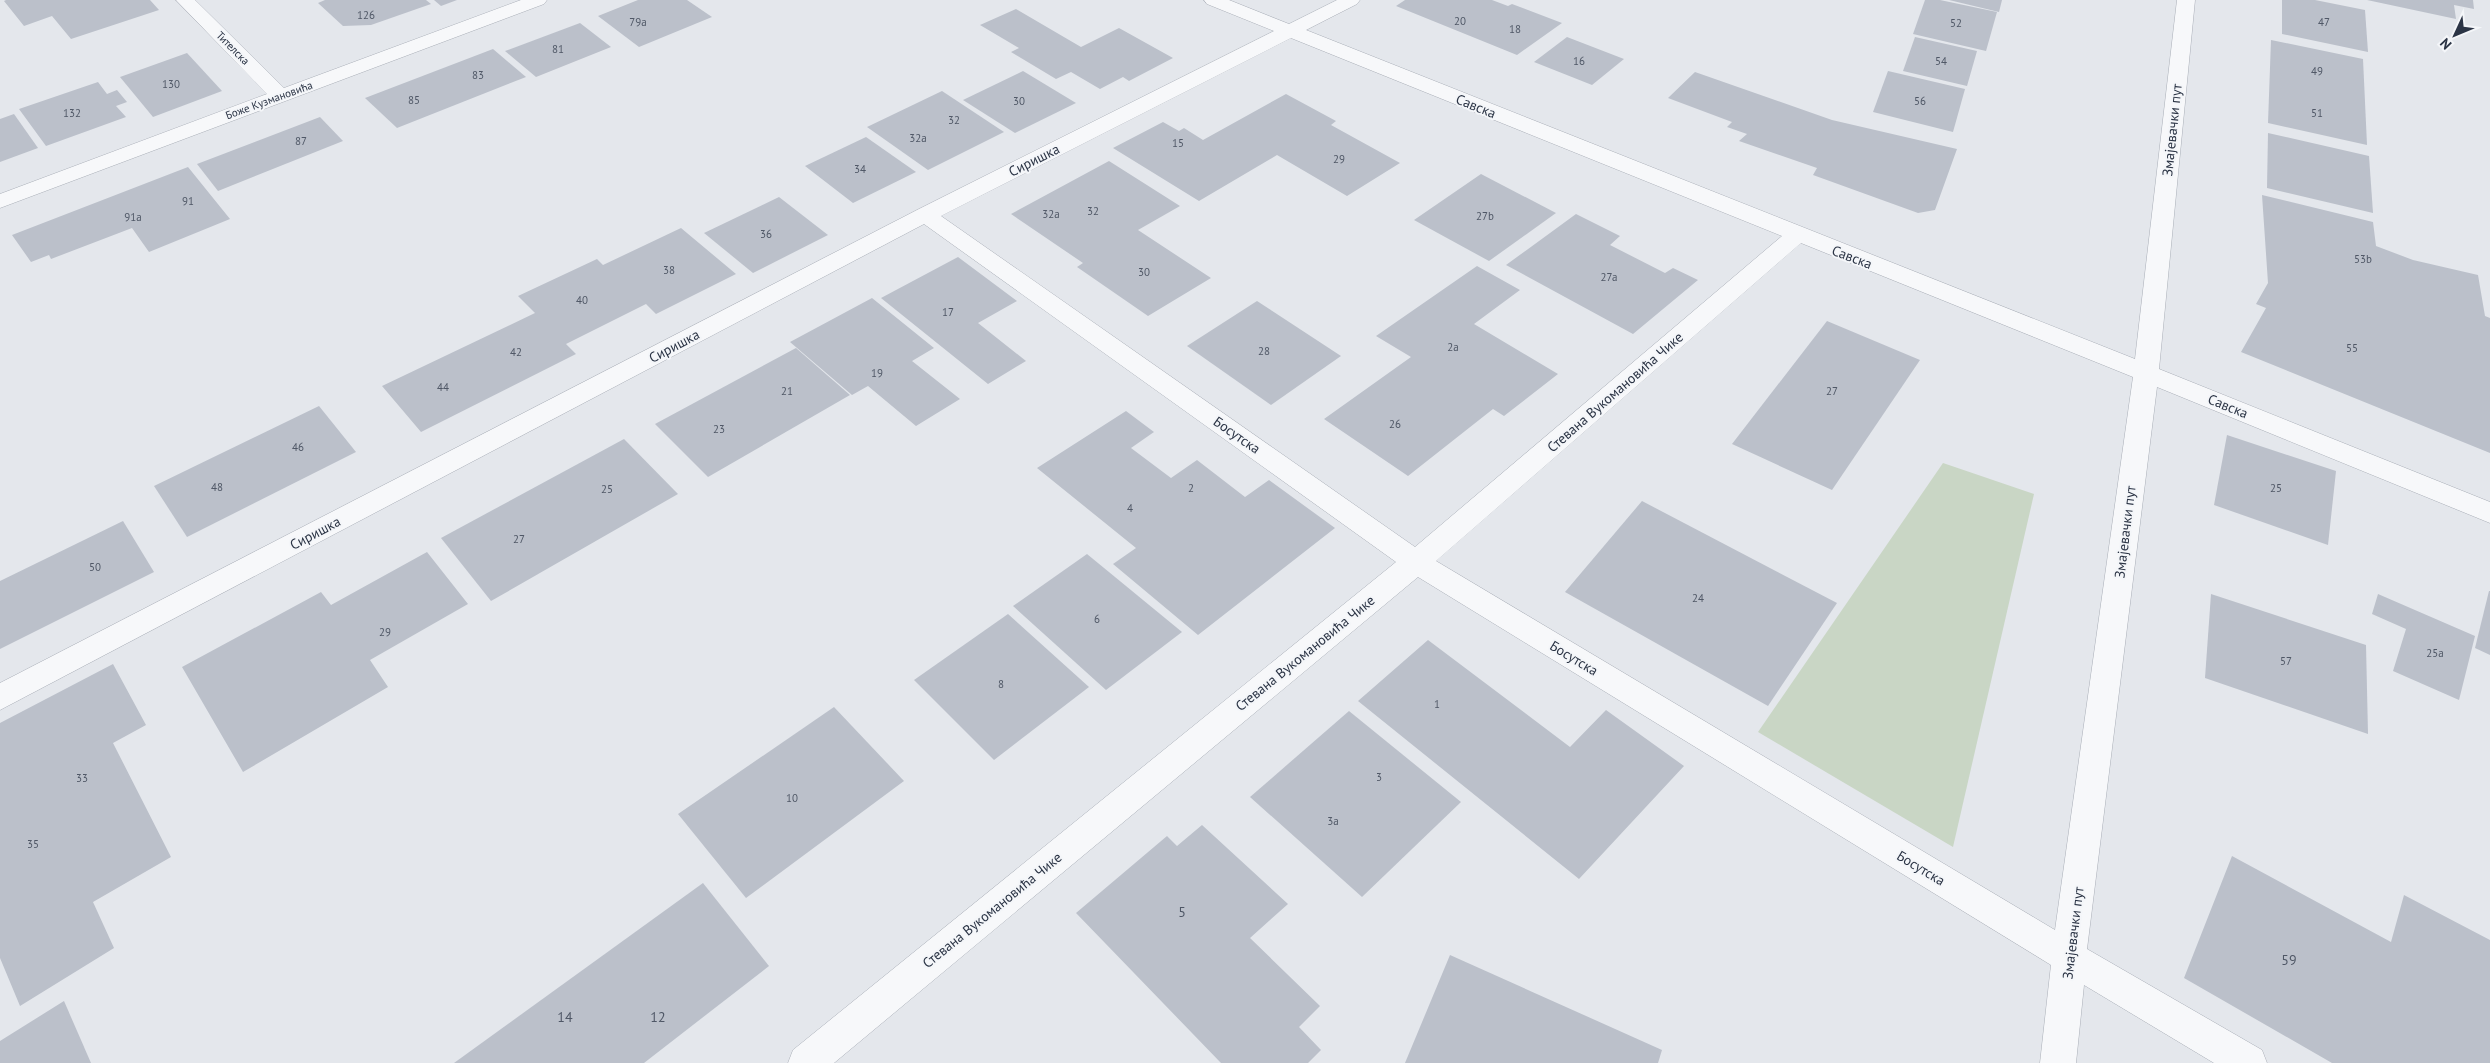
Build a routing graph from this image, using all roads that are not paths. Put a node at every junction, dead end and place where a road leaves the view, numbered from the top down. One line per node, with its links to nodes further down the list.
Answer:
1 (185, 0): 7 (street, Тителска)
2 (538, 0): 7 (street, Боже Кузмановића)
3 (1213, 0): 6 (street, Савска)
4 (1351, 0): 6 (street, Сиришка)
5 (2186, 0): 11 (street, Змајевачки пут)
6 (1291, 31): 9 (street, Сиришка); 10 (street, Савска)
7 (280, 96): 8 (street, Боже Кузмановића)
8 (0, 200)
9 (925, 215): 13 (street, Босутска); 14 (street, Сиришка)
10 (1797, 235): 11 (street, Савска); 13 (street, Стевана Вукомановића Чике)
11 (2146, 373): 12 (street, Савска); 15 (street, Змајевачки пут)
12 (2490, 513)
13 (1416, 562): 15 (street, Босутска); 16 (street, Стевана Вукомановића Чике)
14 (0, 697)
15 (2070, 958): 17 (street, Змајевачки пут); 18 (street, Босутска)
16 (806, 1063)
17 (2058, 1063)
18 (2249, 1063)

